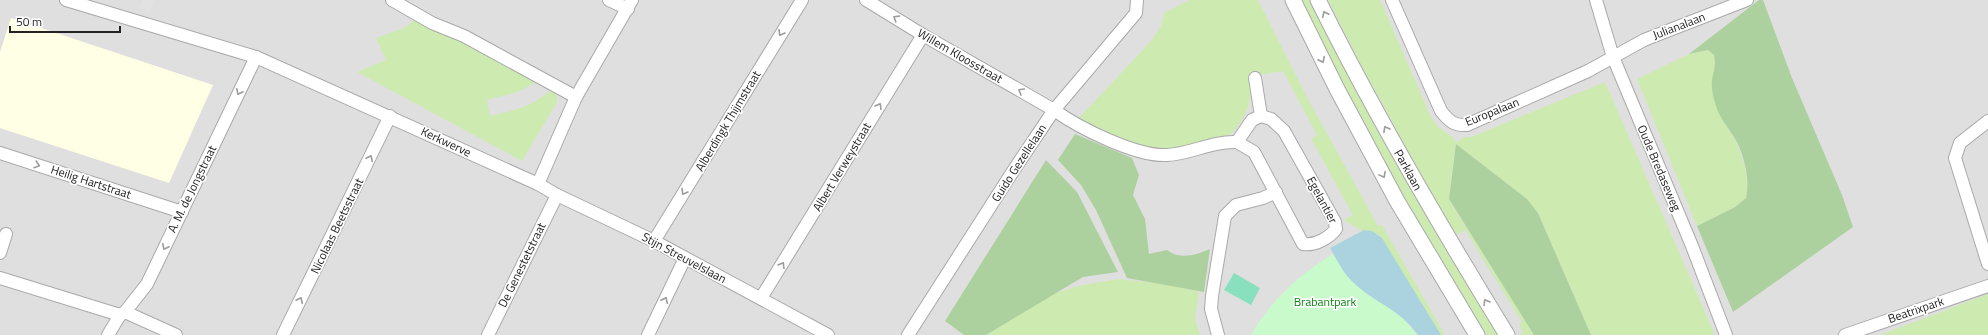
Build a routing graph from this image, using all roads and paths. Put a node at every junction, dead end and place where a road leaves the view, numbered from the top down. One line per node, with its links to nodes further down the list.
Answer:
1 (66, 0): 15 (street, Kerkwerve)
2 (392, 0): 17 (street)
3 (609, 0): 12 (street)
4 (802, 0): 29 (street, Alberdingk Thijmstraat, one-way to 29)
5 (866, 0): 13 (street, Willem Kloosstraat, one-way to 5)
6 (1137, 0): 18 (street, Guido Gezellelaan)
7 (1292, 0): 45 (street, Parklaan, one-way to 45)
8 (1318, 0): 46 (street, Parklaan, one-way to 8)
9 (1392, 0): 14 (street, Europalaan)
10 (1596, 0): 14 (street, Oude Bredaseweg)
11 (1747, 0): 14 (street, Julianalaan)
12 (630, 5): 17 (street)
13 (922, 35): 18 (street, Willem Kloosstraat, one-way to 13); 35 (street, Albert Verweystraat, one-way to 13)
14 (1613, 56): 47 (street, Oude Bredaseweg)
15 (256, 57): 19 (street, Kerkwerve); 27 (street, A. M. de Jongstraat, one-way to 27)
16 (1255, 78): 20 (street)
17 (576, 97): 24 (street)
18 (1054, 110): 22 (street); 43 (street, Guido Gezellelaan)
19 (390, 116): 24 (street, Kerkwerve); 39 (street, Nicolaas Beetsstraat, one-way to 19)
20 (1261, 116): 22 (street); 25 (street, Egelantier)
21 (1988, 121): 32 (street)
22 (1237, 142): 25 (street, Egelantier)
23 (0, 153): 27 (street, Heilig Hartstraat, one-way to 27)
24 (538, 184): 26 (street, Stijn Streuvelslaan)
25 (1276, 192): 44 (street)
26 (557, 195): 29 (street, Stijn Streuvelslaan); 40 (street, De Genestetstraat)
27 (182, 212): 36 (street, A. M. de Jongstraat, one-way to 36)
28 (6, 234): 30 (street)
29 (654, 241): 31 (street, Stijn Streuvelslaan)
30 (0, 253)
31 (685, 258): 35 (street, Stijn Streuvelslaan); 41 (street, one-way to 31)
32 (1988, 264)
33 (0, 278): 36 (street)
34 (1988, 286): 48 (street, Beatrixpark)
35 (761, 298): 42 (street, Stijn Streuvelslaan)
36 (122, 313): 37 (street, A. M. de Jongstraat); 38 (street)
37 (108, 335)
38 (176, 335)
39 (283, 335)
40 (488, 335)
41 (648, 335)
42 (828, 335)
43 (908, 335)
44 (1218, 335)
45 (1477, 335)
46 (1507, 335)
47 (1726, 335)
48 (1845, 335)

